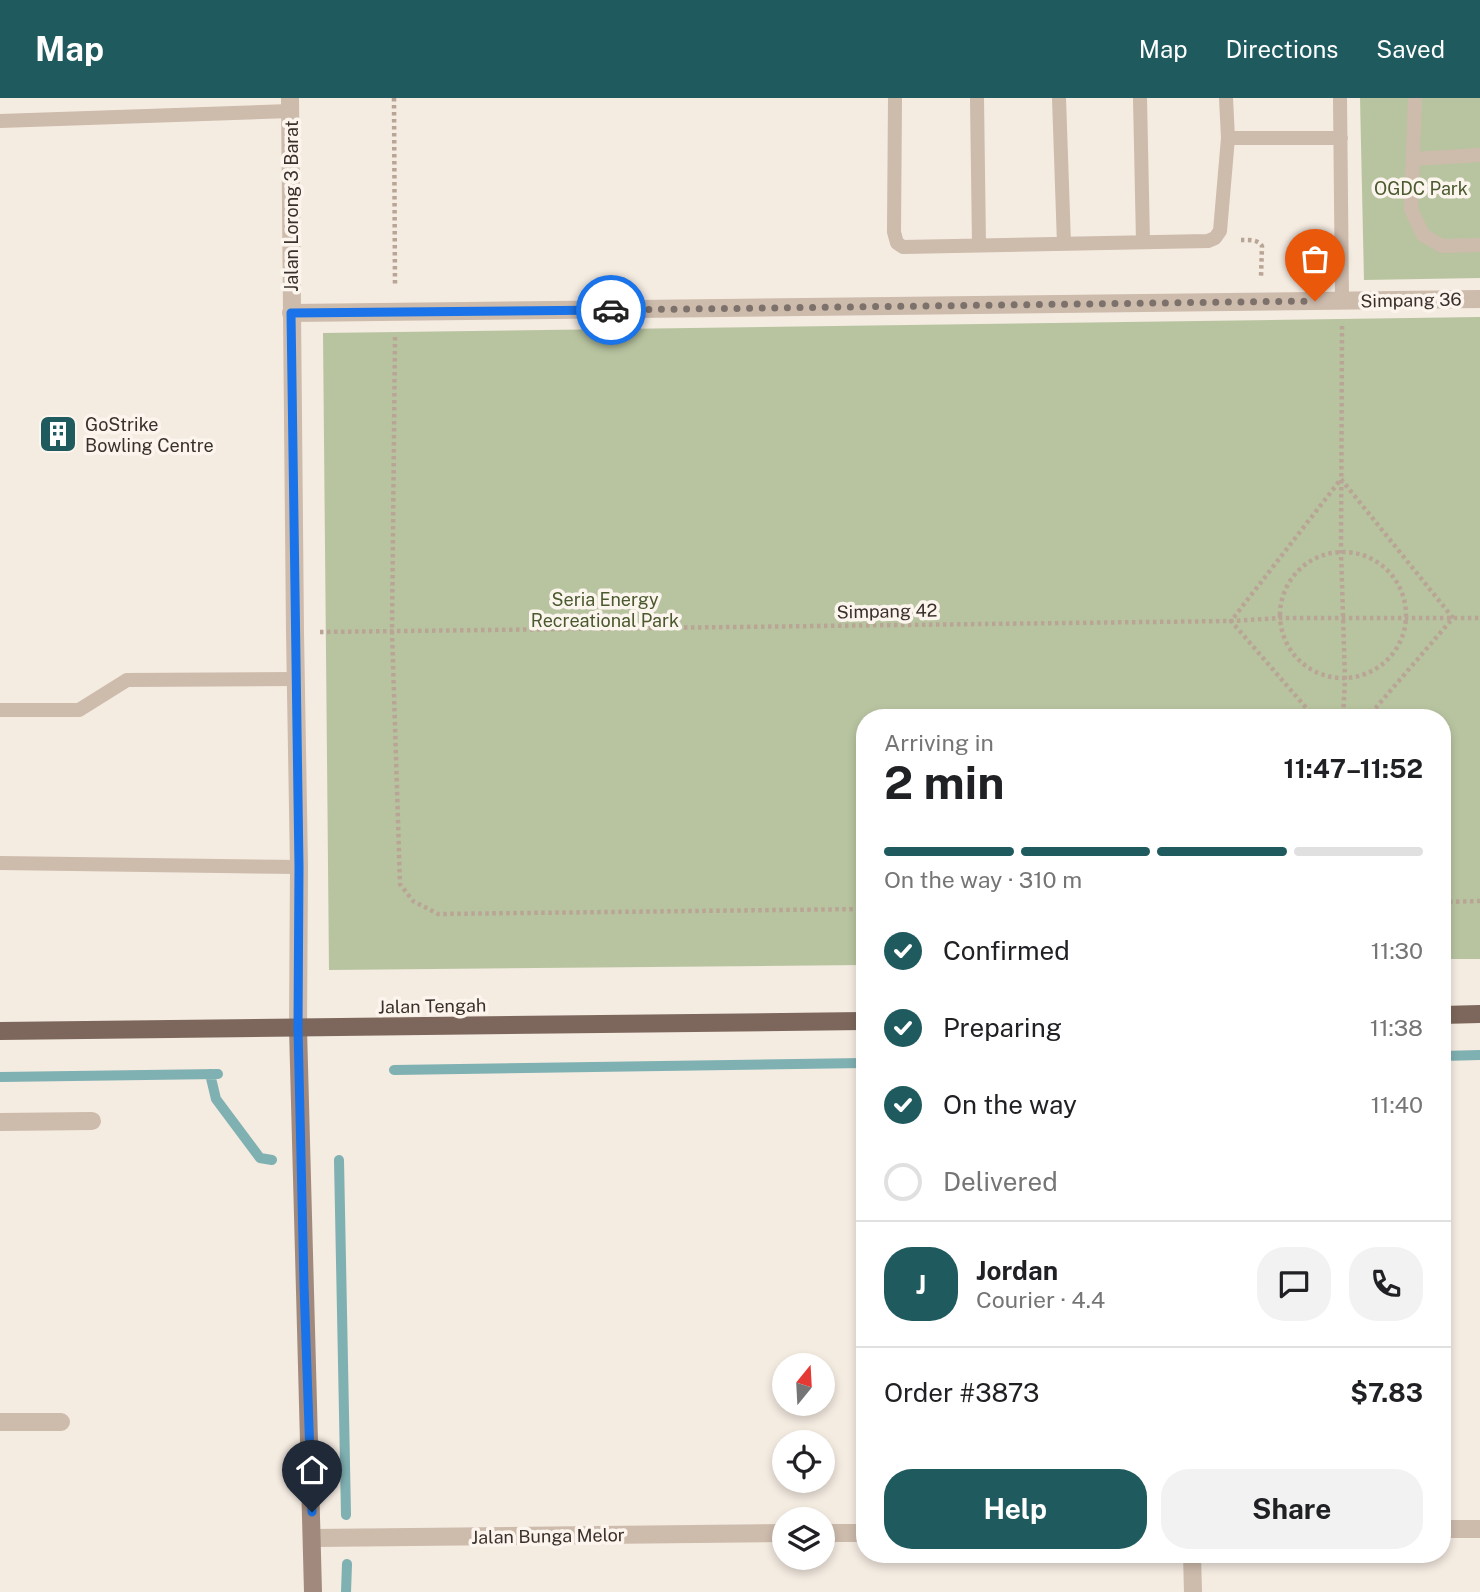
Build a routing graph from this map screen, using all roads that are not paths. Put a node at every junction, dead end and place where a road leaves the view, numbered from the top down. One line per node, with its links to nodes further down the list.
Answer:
1 (895, 98): 16 (lane)
2 (977, 98): 16 (lane)
3 (1059, 98): 15 (lane)
4 (1140, 98): 14 (lane)
5 (1226, 98): 10 (lane)
6 (1340, 98): 11 (lane)
7 (1415, 98): 13 (lane)
8 (290, 105): 9 (lane); 20 (street, Jalan Lorong 3 Barat)
9 (0, 121)
10 (1228, 138): 11 (lane); 14 (lane)
11 (1341, 138): 19 (lane)
12 (1480, 155): 13 (lane)
13 (1413, 159): 17 (lane)
14 (1143, 242): 15 (lane)
15 (1064, 244): 16 (lane)
16 (979, 245)
17 (1480, 245)
18 (1480, 299): 19 (street, Simpang 36)
19 (1342, 301): 20 (street, Simpang 36)
20 (291, 313): 21 (street, Jalan Lorong 3 Barat)
21 (296, 679): 22 (lane); 24 (street, Jalan Lorong 3 Barat)
22 (0, 710)
23 (0, 863): 24 (lane)
24 (299, 867): 28 (street, Jalan Lorong 3 Barat)
25 (1480, 1014): 26 (main road)
26 (1451, 1015)
27 (856, 1021): 28 (main road, Jalan Tengah)
28 (298, 1028): 29 (main road, Jalan Tengah); 39 (main road)
29 (0, 1031)
30 (92, 1121): 31 (street)
31 (0, 1122)
32 (0, 1422): 33 (street)
33 (61, 1422)
34 (1451, 1529): 35 (street)
35 (1480, 1529)
36 (835, 1533): 37 (street)
37 (856, 1533)
38 (772, 1534): 39 (street, Jalan Bunga Melor)
39 (313, 1538): 41 (main road)
40 (1192, 1563): 42 (street)
41 (313, 1592)
42 (1192, 1592)

